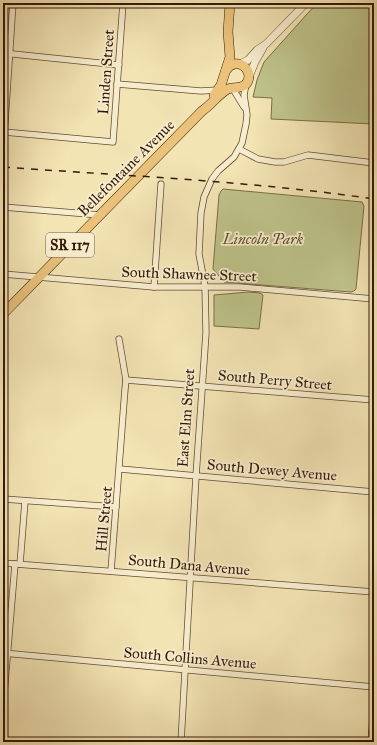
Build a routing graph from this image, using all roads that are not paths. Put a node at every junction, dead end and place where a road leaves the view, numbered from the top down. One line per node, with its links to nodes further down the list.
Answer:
1 (13, 3): 8 (street)
2 (123, 3): 10 (street, Linden Street)
3 (230, 3): 5 (main road, SR 117)
4 (306, 3): 6 (street)
5 (229, 41): 9 (main road, SR 117); 11 (main road, SR 117)
6 (266, 44): 9 (street); 12 (street)
7 (3, 53): 8 (street)
8 (10, 54): 10 (street); 19 (street)
9 (240, 63): 11 (main road); 12 (main road, SR 117)
10 (119, 65): 13 (street, Linden Street)
11 (225, 72): 14 (main road); 16 (main road, Bellefontaine Avenue / SR 117)
12 (247, 80): 14 (main road, SR 117); 18 (street, East Elm Street)
13 (117, 84): 15 (street); 19 (street, Linden Street)
14 (232, 88): 17 (main road, Bellefontaine Avenue / SR 117); 18 (street)
15 (201, 91): 16 (street); 16 (street)
16 (215, 93): 17 (main road, Bellefontaine Avenue / SR 117)
17 (202, 111): 25 (main road, Bellefontaine Avenue / SR 117)
18 (246, 111): 20 (street, East Elm Street)
19 (4, 132): 21 (street)
20 (239, 149): 22 (street); 28 (street, East Elm Street)
21 (3, 152)
22 (374, 163)
23 (161, 184): 29 (street)
24 (3, 207): 25 (street)
25 (100, 215): 27 (main road, Bellefontaine Avenue / SR 117)
26 (3, 274): 27 (street, South Shawnee Street)
27 (40, 276): 29 (street, South Shawnee Street); 31 (main road, Bellefontaine Avenue / SR 117)
28 (205, 286): 29 (street, South Shawnee Street); 30 (street, South Shawnee Street); 34 (street, East Elm Street)
29 (154, 287)
30 (374, 299)
31 (3, 314)
32 (119, 339): 33 (street)
33 (126, 380): 34 (street, South Perry Street); 36 (street, Hill Street)
34 (202, 386): 35 (street, South Perry Street); 37 (street, East Elm Street)
35 (374, 400)
36 (120, 469): 37 (street, South Dewey Avenue); 41 (street, Hill Street)
37 (196, 476): 38 (street, South Dewey Avenue); 45 (street, East Elm Street)
38 (374, 492)
39 (3, 499): 40 (street)
40 (25, 501): 41 (street); 43 (street)
41 (116, 507): 44 (street, Hill Street)
42 (3, 563): 43 (street, South Dana Avenue)
43 (18, 564): 44 (street, South Dana Avenue); 47 (street)
44 (112, 571): 45 (street, South Dana Avenue)
45 (191, 577): 46 (street, South Dana Avenue); 48 (street, East Elm Street)
46 (374, 592)
47 (5, 653): 48 (street, South Collins Avenue); 51 (street)
48 (185, 670): 49 (street, South Collins Avenue); 52 (street, East Elm Street)
49 (374, 687)
50 (374, 704): 53 (street)
51 (3, 707)
52 (181, 742)
53 (371, 742)

